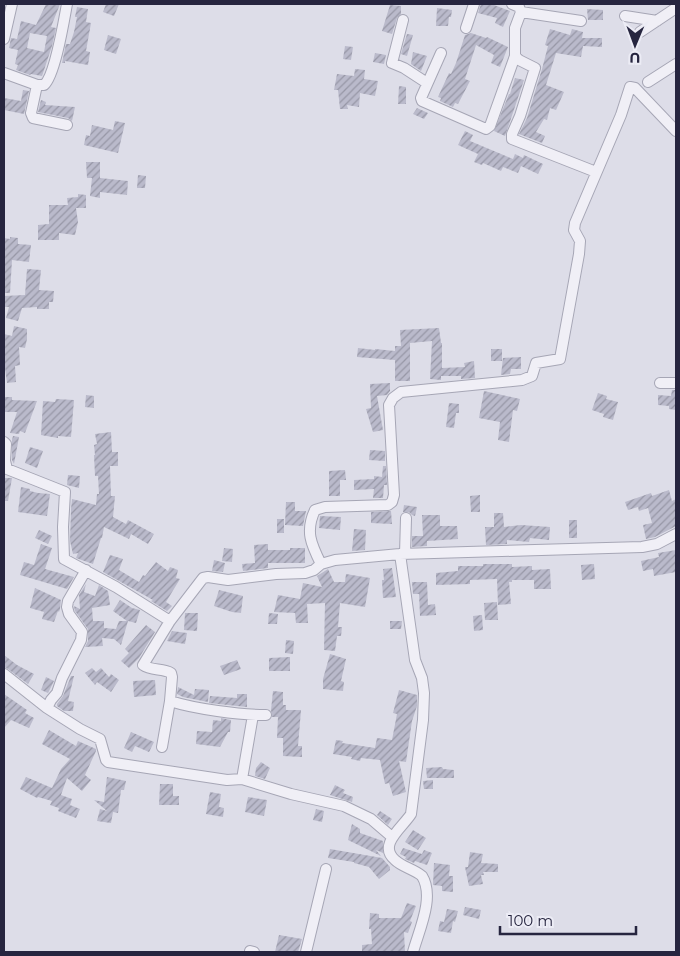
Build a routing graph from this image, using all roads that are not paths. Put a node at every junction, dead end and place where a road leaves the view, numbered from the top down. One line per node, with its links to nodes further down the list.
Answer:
1 (12, 4): 13 (street)
2 (67, 4): 20 (street)
3 (474, 4): 11 (street)
4 (512, 4): 6 (street)
5 (676, 8): 10 (street)
6 (521, 12): 9 (street); 15 (street)
7 (625, 16): 10 (street)
8 (403, 20): 19 (street)
9 (581, 21)
10 (658, 21): 12 (street)
11 (466, 28)
12 (640, 32)
13 (4, 39)
14 (440, 53): 19 (street)
15 (515, 56): 19 (street); 23 (street)
16 (676, 64): 18 (street)
17 (4, 73): 20 (street)
18 (648, 82)
19 (428, 83)
20 (37, 85): 21 (street)
21 (67, 126)
22 (676, 131): 23 (street)
23 (596, 172): 30 (street)
24 (660, 383): 25 (street)
25 (676, 384)
26 (4, 442): 31 (street)
27 (406, 518): 29 (street)
28 (676, 534): 29 (street)
29 (403, 554): 30 (street); 40 (street)
30 (321, 564): 32 (street)
31 (86, 570): 32 (street); 35 (street)
32 (170, 621): 34 (street)
33 (4, 674): 35 (street)
34 (170, 701): 36 (street); 38 (street)
35 (47, 708): 39 (street)
36 (253, 715): 37 (street); 39 (street)
37 (266, 715)
38 (162, 747)
39 (242, 779): 40 (street)
40 (392, 836): 43 (street)
41 (326, 869): 42 (street)
42 (306, 952)
43 (413, 952)

